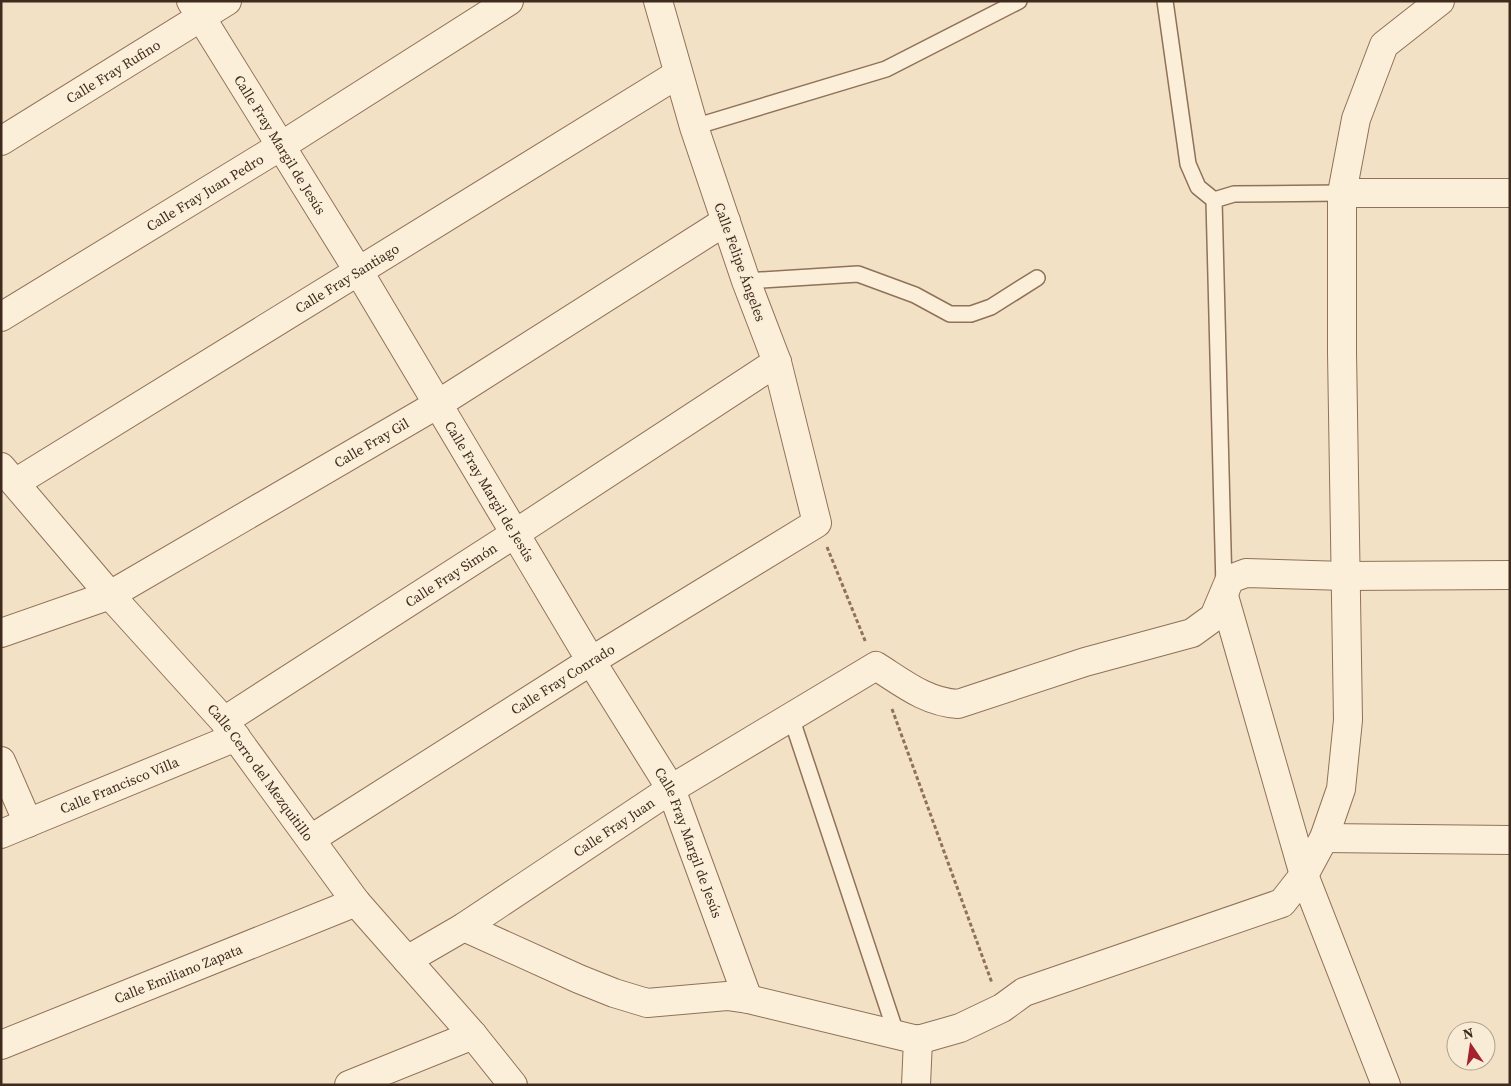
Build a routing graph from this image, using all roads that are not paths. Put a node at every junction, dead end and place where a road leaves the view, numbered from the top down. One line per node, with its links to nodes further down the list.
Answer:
1 (227, 1): 7 (street, Calle Fray Rufino)
2 (509, 1): 11 (street, Calle Fray Juan Pedro)
3 (658, 1): 8 (street, Calle Felipe Ángeles)
4 (1019, 1): 9 (lane)
5 (1165, 1): 14 (lane)
6 (1440, 1): 13 (street)
7 (196, 9): 10 (street, Calle Fray Rufino); 11 (street, Calle Fray Margil de Jesús)
8 (678, 74): 9 (street, Calle Felipe Ángeles); 16 (street, Calle Fray Santiago)
9 (694, 127): 15 (street, Calle Felipe Ángeles)
10 (1, 141)
11 (281, 146): 16 (street, Calle Fray Margil de Jesús); 19 (street, Calle Fray Juan Pedro)
12 (1510, 193): 13 (street)
13 (1342, 194): 14 (lane); 26 (street)
14 (1214, 200): 28 (lane)
15 (726, 221): 18 (street, Calle Felipe Ángeles); 21 (street, Calle Fray Gil)
16 (359, 272): 21 (street, Calle Fray Margil de Jesús); 22 (street, Calle Fray Santiago)
17 (1037, 278): 18 (lane)
18 (746, 281): 20 (street, Calle Felipe Ángeles)
19 (1, 317)
20 (777, 362): 23 (street, Calle Felipe Ángeles); 24 (street, Calle Fray Simón)
21 (438, 404): 24 (street, Calle Fray Margil de Jesús); 27 (street, Calle Fray Gil)
22 (8, 475): 27 (street, Calle Cerro del Mezquitillo)
23 (817, 523): 30 (street, Calle Fray Conrado)
24 (516, 533): 30 (street, Calle Fray Margil de Jesús); 32 (street, Calle Fray Simón)
25 (1510, 575): 26 (street)
26 (1345, 576): 28 (street); 37 (street)
27 (110, 595): 29 (street, Calle Fray Gil); 32 (street, Calle Cerro del Mezquitillo)
28 (1224, 596): 31 (street, Calle Fray Juan); 40 (street)
29 (1, 633)
30 (591, 661): 34 (street, Calle Fray Margil de Jesús); 38 (street, Calle Fray Conrado)
31 (791, 717): 34 (street, Calle Fray Juan); 46 (lane)
32 (230, 729): 35 (street, Calle Francisco Villa); 38 (street, Calle Cerro del Mezquitillo)
33 (1, 761): 35 (street)
34 (671, 789): 42 (street, Calle Fray Juan); 44 (street, Calle Fray Margil de Jesús)
35 (28, 823): 36 (street, Calle Francisco Villa)
36 (1, 834)
37 (1324, 838): 39 (street); 40 (street)
38 (311, 839): 41 (street, Calle Cerro del Mezquitillo)
39 (1510, 840)
40 (1304, 875): 46 (street); 51 (street)
41 (356, 902): 43 (street, Calle Cerro del Mezquitillo); 47 (street, Calle Emiliano Zapata)
42 (464, 927): 43 (street, Calle Fray Juan); 44 (street)
43 (407, 960): 45 (street, Calle Cerro del Mezquitillo)
44 (748, 999): 46 (street)
45 (473, 1035): 48 (street); 49 (street, Calle Cerro del Mezquitillo)
46 (908, 1038): 50 (street)
47 (1, 1045)
48 (349, 1085)
49 (513, 1085)
50 (916, 1085)
51 (1386, 1085)

